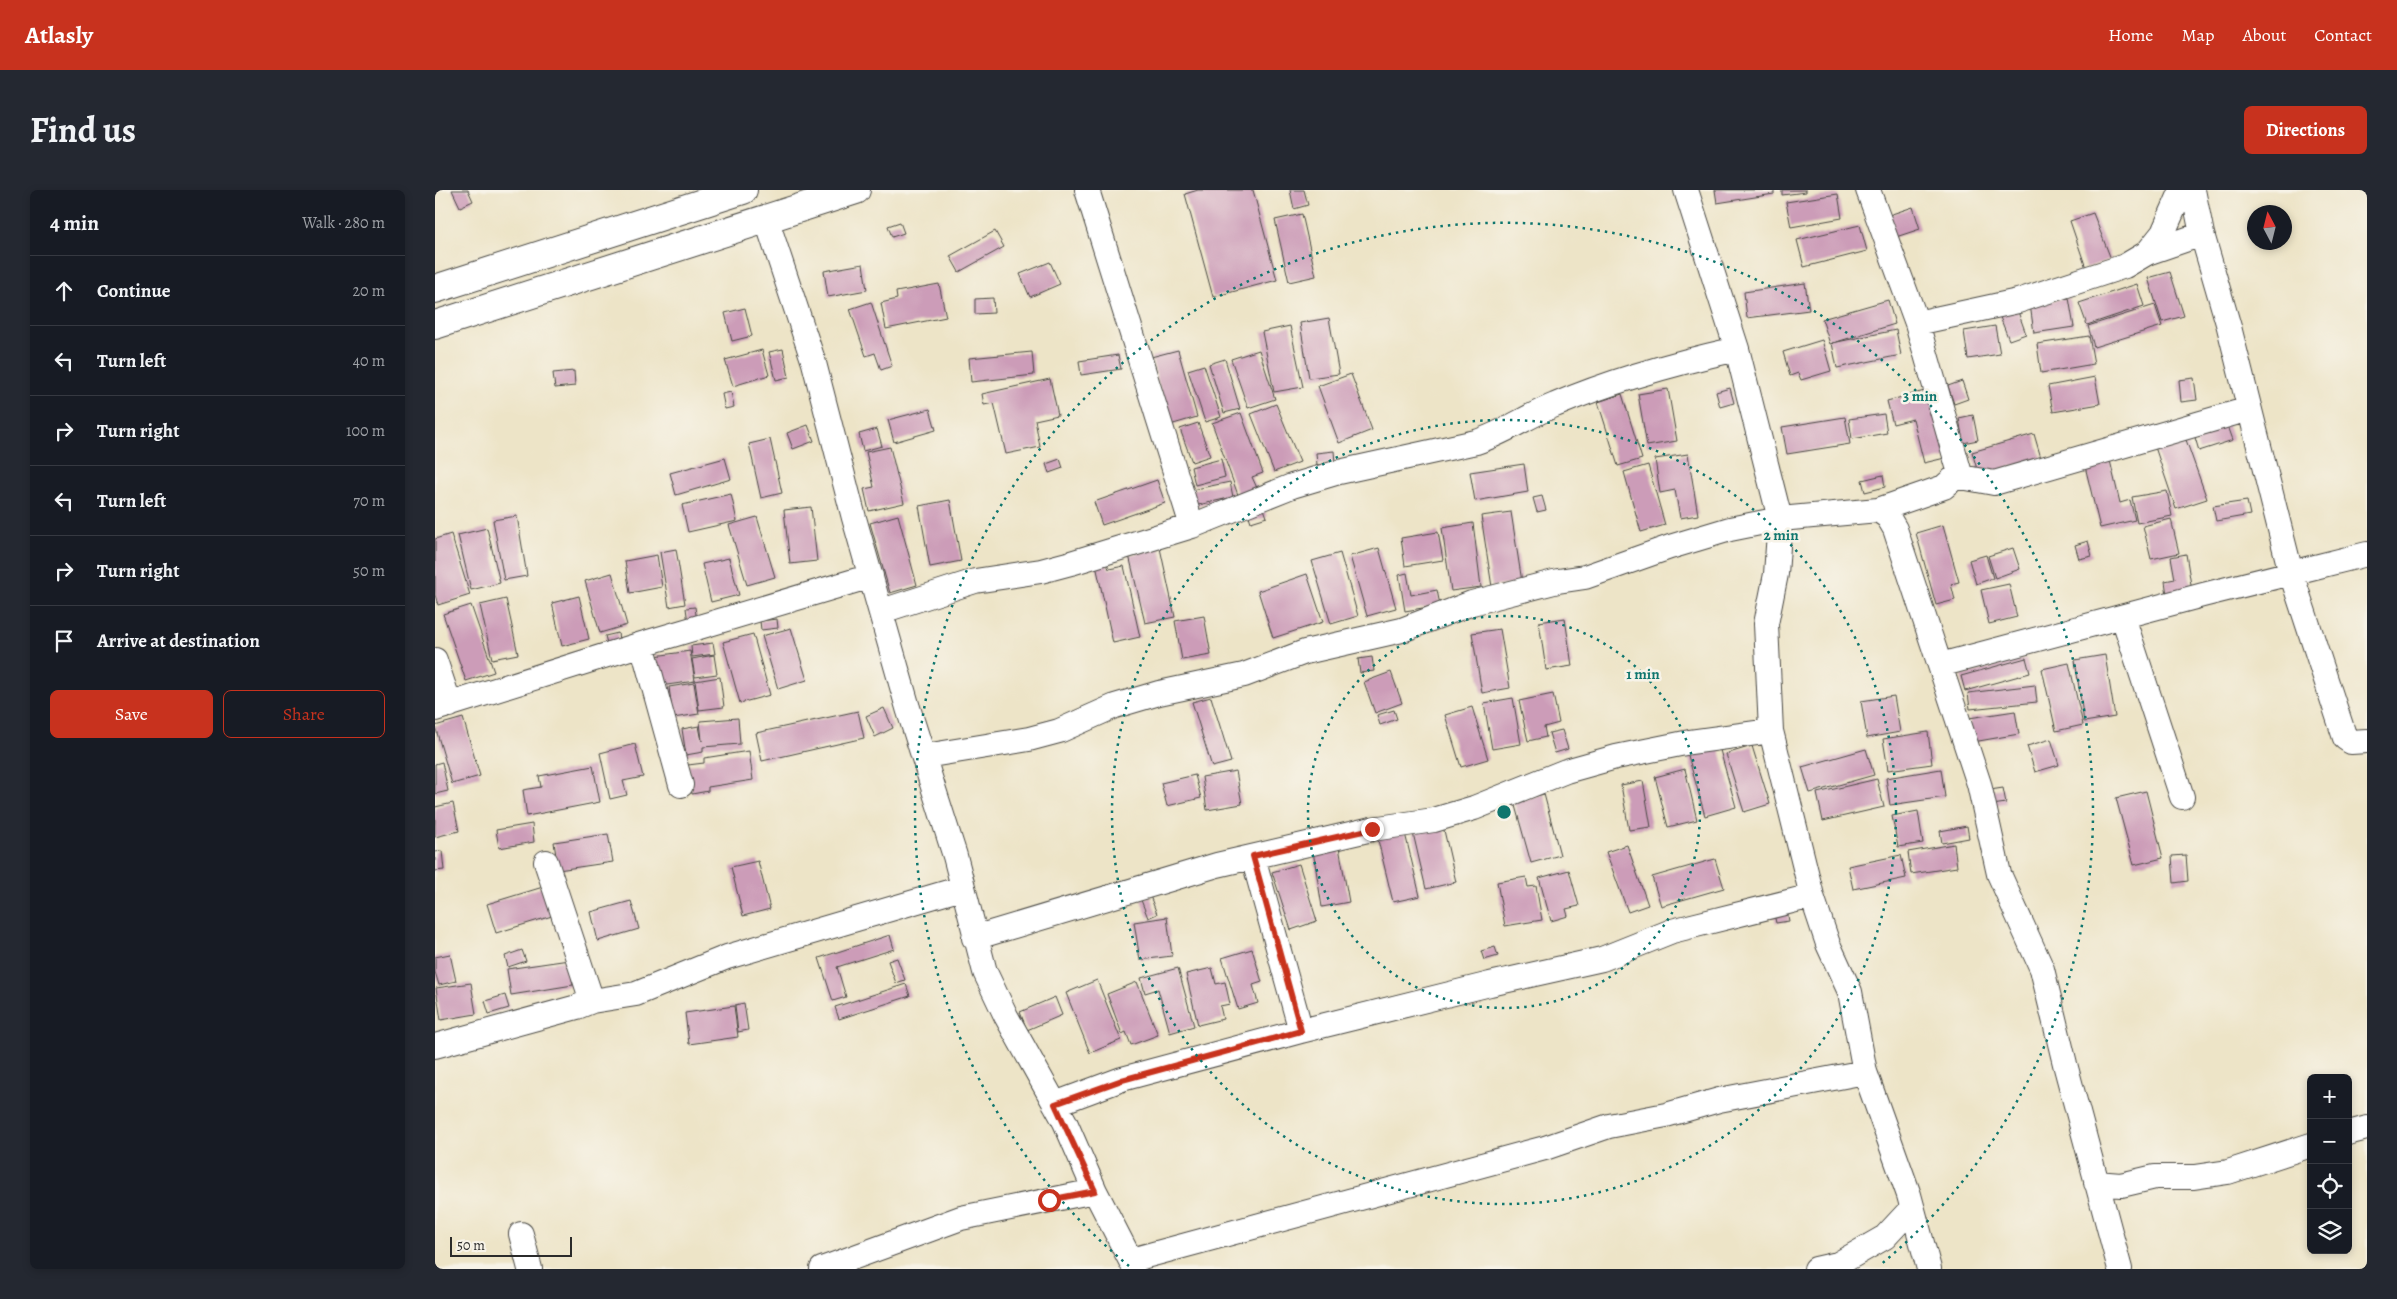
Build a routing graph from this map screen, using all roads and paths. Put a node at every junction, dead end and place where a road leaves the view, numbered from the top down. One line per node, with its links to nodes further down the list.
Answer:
1 (743, 190): 11 (main road)
2 (856, 190): 8 (main road)
3 (1087, 190): 19 (street)
4 (1686, 190): 14 (street)
5 (1868, 190): 12 (street)
6 (2182, 190): 10 (street)
7 (2193, 190): 9 (street)
8 (766, 218): 13 (main road); 22 (street)
9 (2202, 234): 10 (street); 15 (street)
10 (2147, 253): 12 (street)
11 (435, 289)
12 (1917, 323): 16 (street)
13 (435, 325)
14 (1737, 349): 18 (street); 19 (street)
15 (2249, 409): 16 (street); 21 (street)
16 (1961, 477): 17 (street)
17 (1878, 510): 18 (street); 27 (street)
18 (1780, 519): 29 (street); 31 (street)
19 (1192, 526): 23 (street)
20 (2367, 554): 21 (street)
21 (2291, 573): 24 (street); 30 (street)
22 (871, 576): 23 (street); 25 (street)
23 (882, 611): 31 (street)
24 (2123, 617): 27 (street); 33 (street)
25 (642, 644): 28 (street); 32 (street)
26 (435, 660): 28 (street)
27 (1939, 665): 47 (street)
28 (443, 707)
29 (1771, 731): 34 (street); 37 (street)
30 (2367, 741)
31 (925, 756): 36 (street)
32 (681, 786)
33 (2182, 797)
34 (1253, 856): 38 (street); 40 (street)
35 (546, 862): 39 (street)
36 (962, 888): 38 (street); 39 (street)
37 (1812, 896): 40 (street); 42 (street)
38 (974, 938): 43 (street)
39 (592, 1001): 41 (street)
40 (1301, 1031): 43 (street)
41 (435, 1046)
42 (1865, 1072): 49 (street); 51 (street)
43 (1055, 1104): 48 (street)
44 (2367, 1128): 45 (street)
45 (2352, 1133)
46 (2307, 1146): 47 (street)
47 (2096, 1183): 56 (street)
48 (1095, 1191): 51 (street); 53 (street)
49 (1912, 1208): 54 (street); 55 (street)
50 (521, 1234): 52 (street)
51 (1133, 1264)
52 (530, 1269)
53 (822, 1269)
54 (1816, 1269)
55 (1929, 1269)
56 (2120, 1269)

